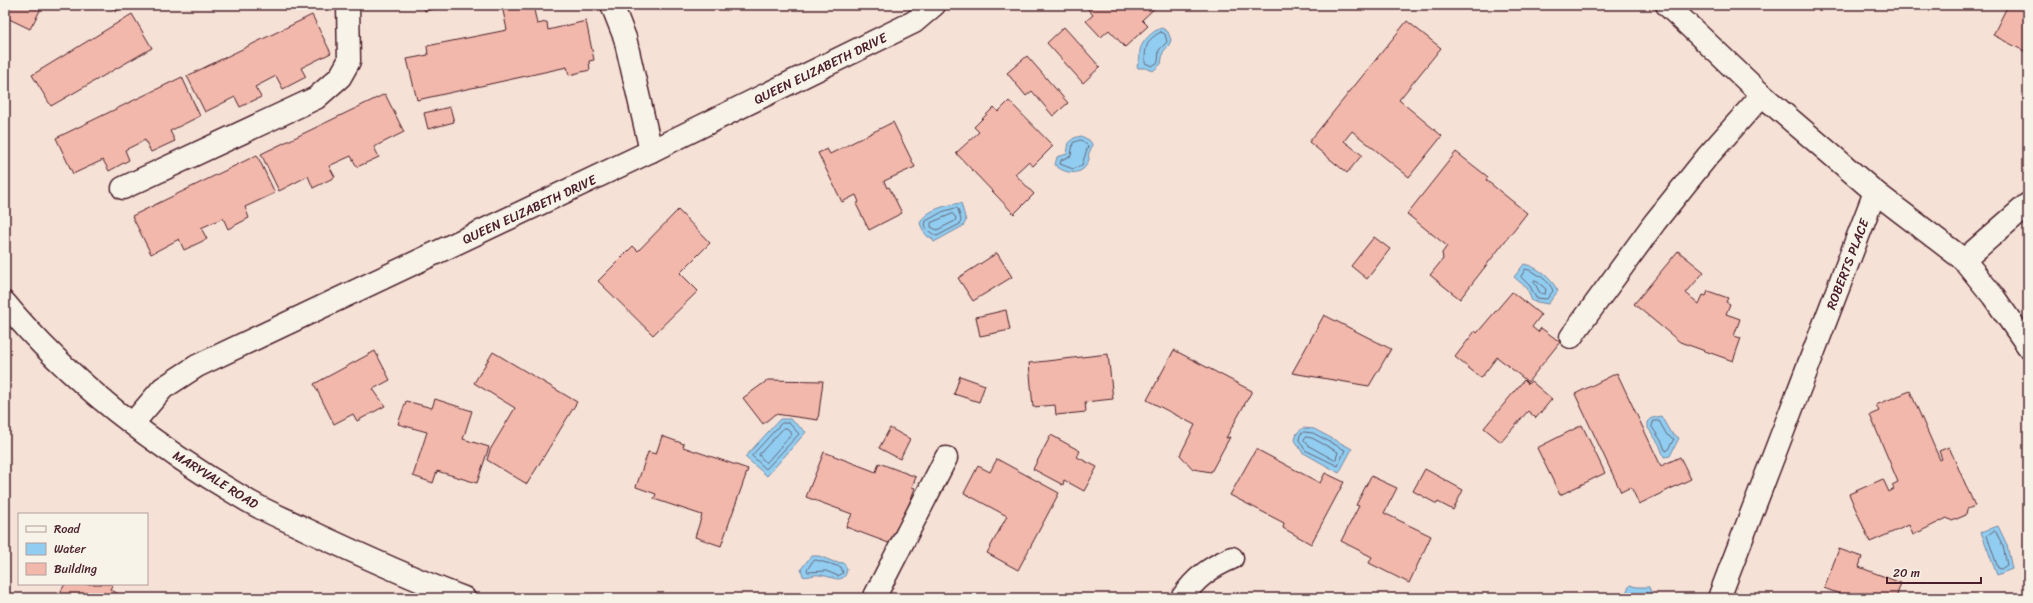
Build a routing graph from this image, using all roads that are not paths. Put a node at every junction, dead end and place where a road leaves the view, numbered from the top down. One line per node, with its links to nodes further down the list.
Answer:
1 (348, 5): 7 (street)
2 (612, 5): 6 (street)
3 (934, 5): 6 (street, QUEEN ELIZABETH DRIVE)
4 (1669, 5): 5 (street)
5 (1762, 96): 8 (street); 12 (street)
6 (651, 151): 14 (street, QUEEN ELIZABETH DRIVE)
7 (123, 188)
8 (1875, 192): 10 (street); 20 (street, ROBERTS PLACE)
9 (2028, 204): 10 (street)
10 (1964, 260): 13 (street)
11 (5, 303): 14 (street, MARYVALE ROAD)
12 (1571, 337)
13 (2028, 346)
14 (132, 424): 17 (street, MARYVALE ROAD)
15 (946, 458): 18 (street)
16 (1232, 558): 19 (street)
17 (464, 598)
18 (874, 598)
19 (1182, 598)
20 (1719, 598)

